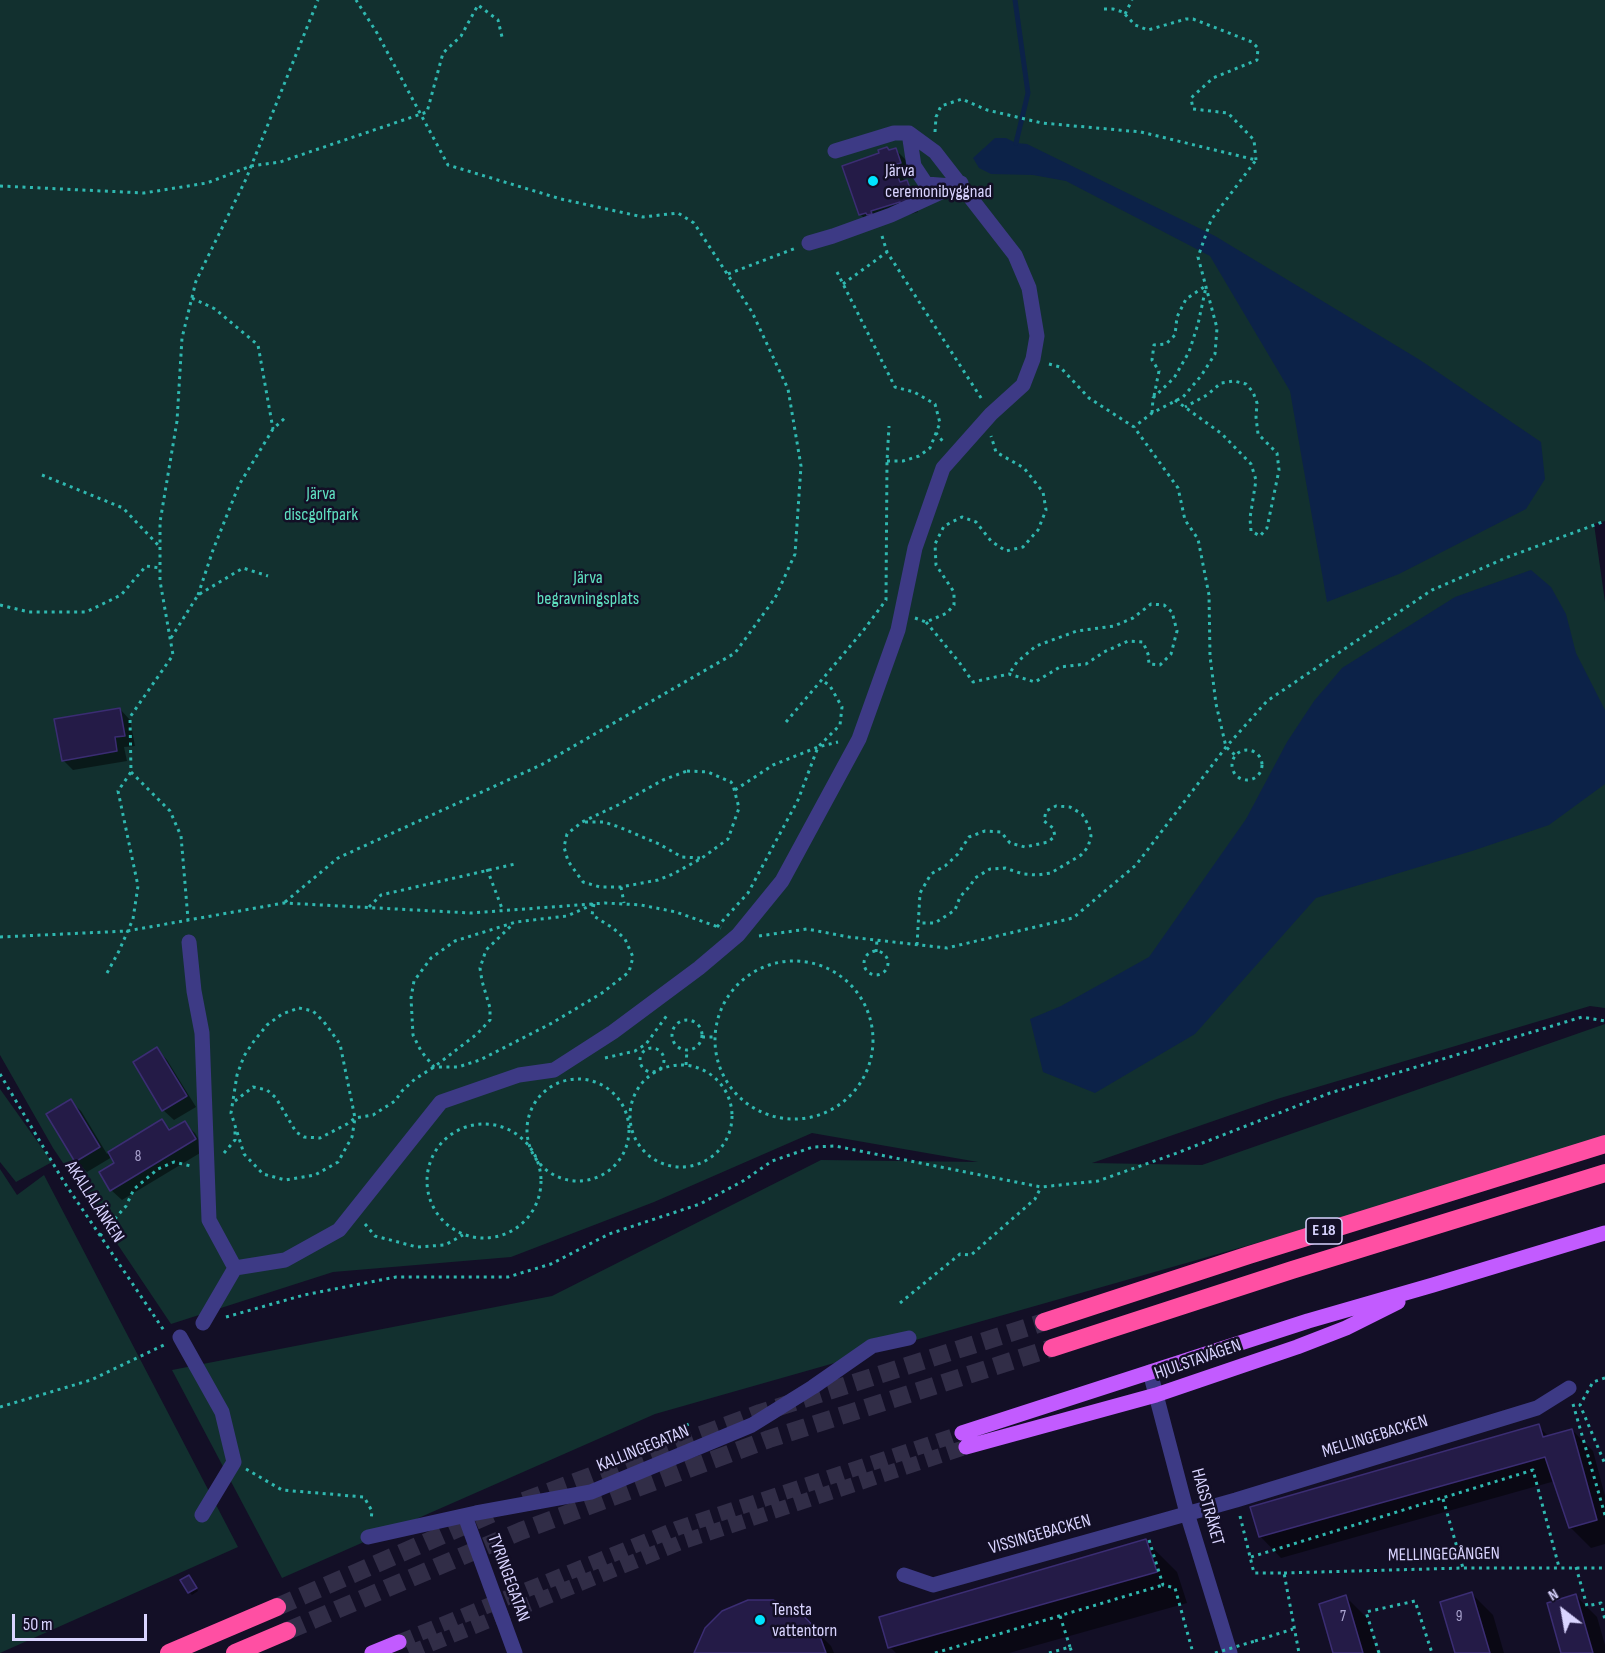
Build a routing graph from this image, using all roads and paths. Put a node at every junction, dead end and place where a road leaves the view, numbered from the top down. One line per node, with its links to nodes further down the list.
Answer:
1 (318, 0): 12 (path)
2 (356, 0): 7 (path)
3 (1132, 0): 5 (path)
4 (1104, 9): 5 (path)
5 (1125, 14): 11 (path)
6 (502, 37): 7 (path)
7 (421, 114): 12 (path); 19 (path)
8 (909, 133): 9 (street); 10 (street); 13 (street)
9 (835, 151)
10 (935, 152): 11 (path); 13 (street)
11 (1256, 160): 21 (path)
12 (251, 166): 14 (path); 22 (path)
13 (958, 185): 15 (street); 23 (street)
14 (0, 186)
15 (876, 220): 16 (street); 17 (path)
16 (808, 243): 19 (path)
17 (887, 252): 20 (path); 29 (path)
18 (837, 272): 20 (path)
19 (728, 274): 61 (path)
20 (843, 284): 33 (path)
21 (1207, 285): 24 (path); 24 (path); 25 (path)
22 (192, 298): 32 (path); 38 (path)
23 (1033, 359): 29 (street); 31 (path)
24 (1153, 398): 27 (path)
25 (1175, 400): 26 (path); 27 (path)
26 (1185, 407): 26 (path)
27 (1152, 413): 31 (path)
28 (287, 416): 32 (path)
29 (987, 419): 34 (street); 45 (path)
30 (890, 426): 35 (path)
31 (1134, 427): 52 (path)
32 (273, 429): 41 (path)
33 (936, 433): 34 (path); 35 (path)
34 (955, 455): 44 (street)
35 (887, 461): 42 (path)
36 (42, 475): 38 (path)
37 (1605, 521): 52 (path)
38 (160, 547): 39 (path)
39 (160, 568): 43 (path); 46 (path)
40 (268, 576): 41 (path)
41 (198, 595): 46 (path)
42 (886, 600): 44 (path); 48 (path)
43 (0, 605)
44 (902, 612): 45 (path); 51 (street)
45 (926, 622): 47 (path)
46 (170, 639): 54 (path)
47 (1009, 674): 47 (path)
48 (822, 680): 49 (path); 50 (path)
49 (786, 722)
50 (818, 747): 51 (path); 55 (path); 69 (path)
51 (854, 747): 71 (street)
52 (1226, 747): 53 (path); 75 (path)
53 (1235, 755): 53 (path)
54 (131, 772): 66 (path); 70 (path)
55 (735, 790): 56 (path); 57 (path)
56 (582, 822): 57 (path); 60 (path)
57 (702, 858): 60 (path)
58 (515, 864): 59 (path)
59 (487, 869): 64 (path); 65 (path)
60 (621, 888): 63 (path)
61 (284, 903): 64 (path); 66 (path)
62 (594, 904): 63 (path); 65 (path); 67 (path); 85 (path)
63 (624, 904): 69 (path)
64 (368, 907): 65 (path)
65 (503, 910)
66 (188, 920): 70 (path); 74 (path)
67 (516, 922): 85 (path); 85 (path)
68 (920, 923): 68 (path); 75 (path)
69 (717, 927): 71 (path)
70 (127, 931): 72 (path); 77 (path)
71 (738, 935): 73 (path); 97 (street)
72 (0, 937)
73 (877, 940): 75 (path); 76 (path)
74 (189, 942): 94 (street)
75 (917, 945)
76 (876, 952): 76 (path)
77 (107, 973)
78 (1605, 1021): 96 (path)
79 (702, 1037): 80 (path); 82 (path); 82 (path)
80 (716, 1037): 80 (path)
81 (641, 1047): 83 (path)
82 (687, 1050): 84 (path)
83 (644, 1052): 86 (path); 86 (path)
84 (686, 1065): 86 (path); 86 (path)
85 (434, 1067): 89 (path)
86 (656, 1071)
87 (0, 1074): 100 (path, AKALLALÄNKEN)
88 (233, 1102): 89 (path); 89 (path); 90 (path)
89 (355, 1118): 90 (path)
90 (234, 1122): 94 (path)
91 (1605, 1144): 104 (highway, E 18)
92 (533, 1152): 93 (path); 93 (path); 99 (path)
93 (537, 1159): 99 (path)
94 (207, 1163): 100 (path); 101 (street)
95 (1605, 1173): 108 (highway, E 18)
96 (1041, 1186): 103 (path); 105 (path)
97 (359, 1206): 99 (path); 101 (street)
98 (1605, 1233): 102 (main road, HJULSTAVÄGEN)
99 (463, 1235)
100 (100, 1236): 107 (path, AKALLALÄNKEN)
101 (235, 1268): 105 (street)
102 (1433, 1285): 109 (main road, HJULSTAVÄGEN); 112 (main road, HJULSTAVÄGEN)
103 (900, 1303)
104 (1044, 1322)
105 (203, 1323)
106 (909, 1338): 124 (street, KALLINGEGATAN)
107 (176, 1339): 113 (path); 116 (street)
108 (1052, 1348)
109 (1150, 1372): 112 (street, HAGSTRÅKET); 112 (main road, HJULSTAVÄGEN)
110 (1605, 1378): 117 (path)
111 (1569, 1388): 119 (street, MELLINGEBACKEN); 123 (path)
112 (1156, 1395): 121 (street, HAGSTRÅKET)
113 (0, 1407)
114 (689, 1424): 115 (path)
115 (672, 1431)
116 (234, 1462): 120 (path); 122 (street)
117 (1605, 1464)
118 (1443, 1499): 127 (path); 128 (path); 130 (path)
119 (1236, 1500): 121 (street, MELLINGEBACKEN); 127 (path)
120 (372, 1511)
121 (1188, 1513): 125 (street, VISSINGEBACKEN); 152 (street, HAGSTRÅKET)
122 (202, 1515)
123 (1605, 1515)
124 (465, 1516): 126 (street, KALLINGEGATAN); 146 (street, TYRINGEGATAN)
125 (1144, 1525): 133 (street, VISSINGEBACKEN); 134 (path)
126 (368, 1537)
127 (1251, 1557): 132 (path, MELLINGEGÅNGEN)
128 (1559, 1567): 129 (path, MELLINGEGÅNGEN); 130 (path, MELLINGEGÅNGEN)
129 (1576, 1567): 131 (path, MELLINGEGÅNGEN); 137 (path)
130 (1463, 1568): 132 (path, MELLINGEGÅNGEN)
131 (1605, 1568)
132 (1284, 1573): 138 (path)
133 (903, 1575)
134 (1162, 1584): 136 (path); 150 (path)
135 (277, 1607): 143 (highway)
136 (1060, 1616): 141 (path); 142 (path)
137 (1605, 1617)
138 (1293, 1629): 151 (path, bridge); 153 (path)
139 (287, 1631): 144 (highway)
140 (399, 1642): 145 (main road)
141 (1070, 1647): 148 (path); 149 (path)
142 (948, 1651): 147 (path)
143 (169, 1653)
144 (234, 1653)
145 (372, 1653)
146 (515, 1653)
147 (935, 1653)
148 (1049, 1653)
149 (1072, 1653)
150 (1193, 1653)
151 (1215, 1653)
152 (1230, 1653)
153 (1299, 1653)
154 (1379, 1653): 155 (path)
155 (1432, 1653)

